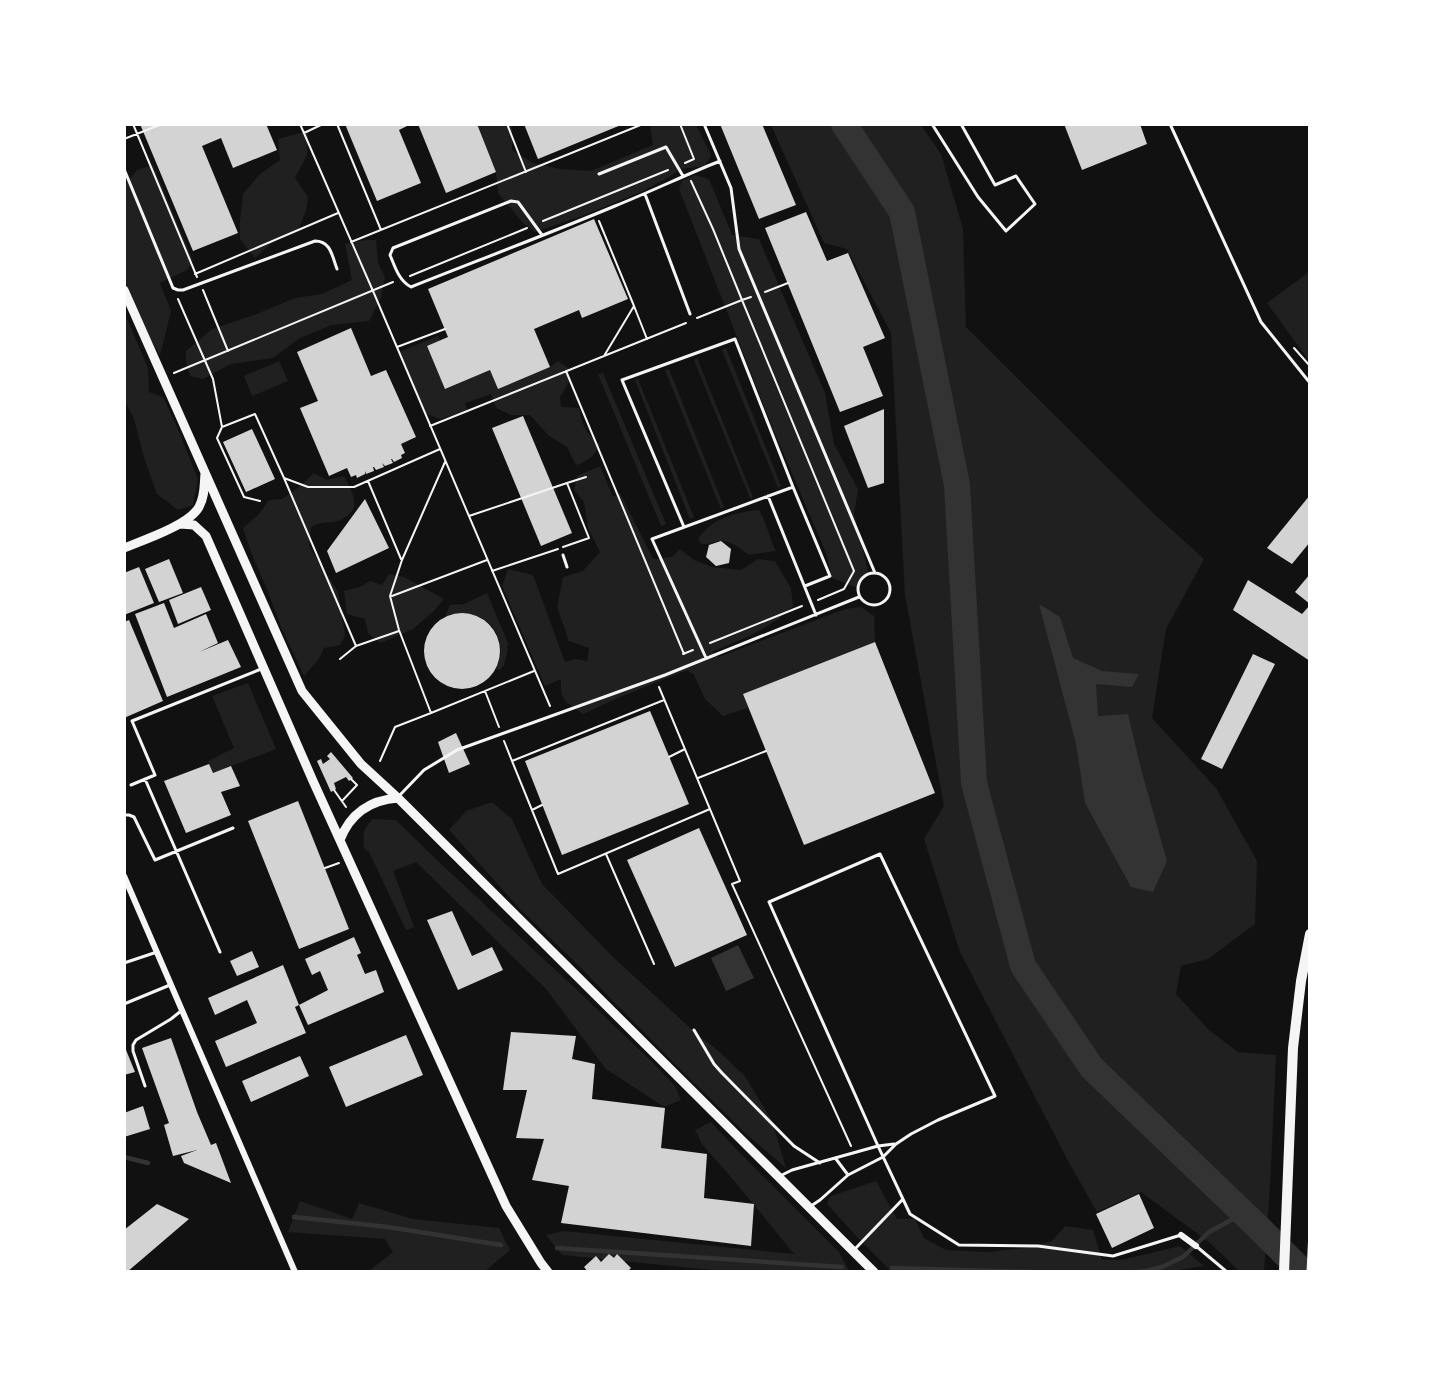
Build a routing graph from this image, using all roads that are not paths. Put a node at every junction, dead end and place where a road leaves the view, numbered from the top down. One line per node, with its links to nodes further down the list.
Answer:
1 (704, 124): 5 (lane)
2 (932, 124): 3 (lane)
3 (961, 124)
4 (1170, 124): 14 (lane)
5 (720, 161): 8 (lane); 23 (lane)
6 (124, 169): 11 (lane)
7 (599, 174): 8 (lane)
8 (683, 176): 9 (lane)
9 (645, 194): 10 (lane); 13 (lane)
10 (542, 235): 10 (lane)
11 (337, 269)
12 (124, 290): 15 (main road)
13 (690, 314)
14 (1310, 383)
15 (205, 471): 18 (main road); 31 (main road)
16 (793, 487): 17 (lane); 19 (lane); 24 (lane)
17 (768, 496): 19 (lane); 24 (lane)
18 (180, 524): 20 (main road); 28 (main road)
19 (684, 527): 27 (lane)
20 (124, 548)
21 (562, 555): 22 (lane)
22 (567, 567)
23 (875, 573): 25 (lane); 25 (lane)
24 (805, 586): 26 (lane)
25 (860, 597): 26 (lane)
26 (816, 615): 27 (lane)
27 (706, 658): 31 (lane)
28 (263, 668): 29 (lane); 34 (main road)
29 (145, 779): 30 (lane); 35 (lane)
30 (131, 785)
31 (398, 798): 34 (main road); 52 (main road)
32 (124, 815): 35 (lane)
33 (233, 828): 35 (lane)
34 (340, 840): 61 (main road)
35 (176, 851): 39 (lane)
36 (124, 876): 38 (street)
37 (1310, 934): 64 (highway)
38 (157, 952): 40 (lane); 41 (street)
39 (220, 952)
40 (124, 963)
41 (172, 985): 42 (lane); 43 (street)
42 (124, 1004)
43 (182, 1010): 45 (lane); 60 (street)
44 (694, 1030): 50 (lane)
45 (146, 1086)
46 (896, 1144): 47 (lane); 47 (lane); 48 (lane)
47 (878, 1146): 48 (lane); 49 (lane)
48 (883, 1156): 51 (lane); 53 (lane)
49 (836, 1159): 50 (lane); 51 (lane)
50 (820, 1163): 52 (lane)
51 (848, 1175): 54 (lane)
52 (779, 1177): 54 (main road)
53 (903, 1199): 56 (lane); 59 (lane)
54 (809, 1207): 59 (main road)
55 (1310, 1232): 58 (lane)
56 (1181, 1235): 57 (street)
57 (1196, 1246): 63 (lane)
58 (1309, 1248): 65 (lane)
59 (853, 1251): 62 (main road)
60 (295, 1272)
61 (548, 1272)
62 (874, 1272)
63 (1227, 1272)
64 (1284, 1272)
65 (1308, 1272)

